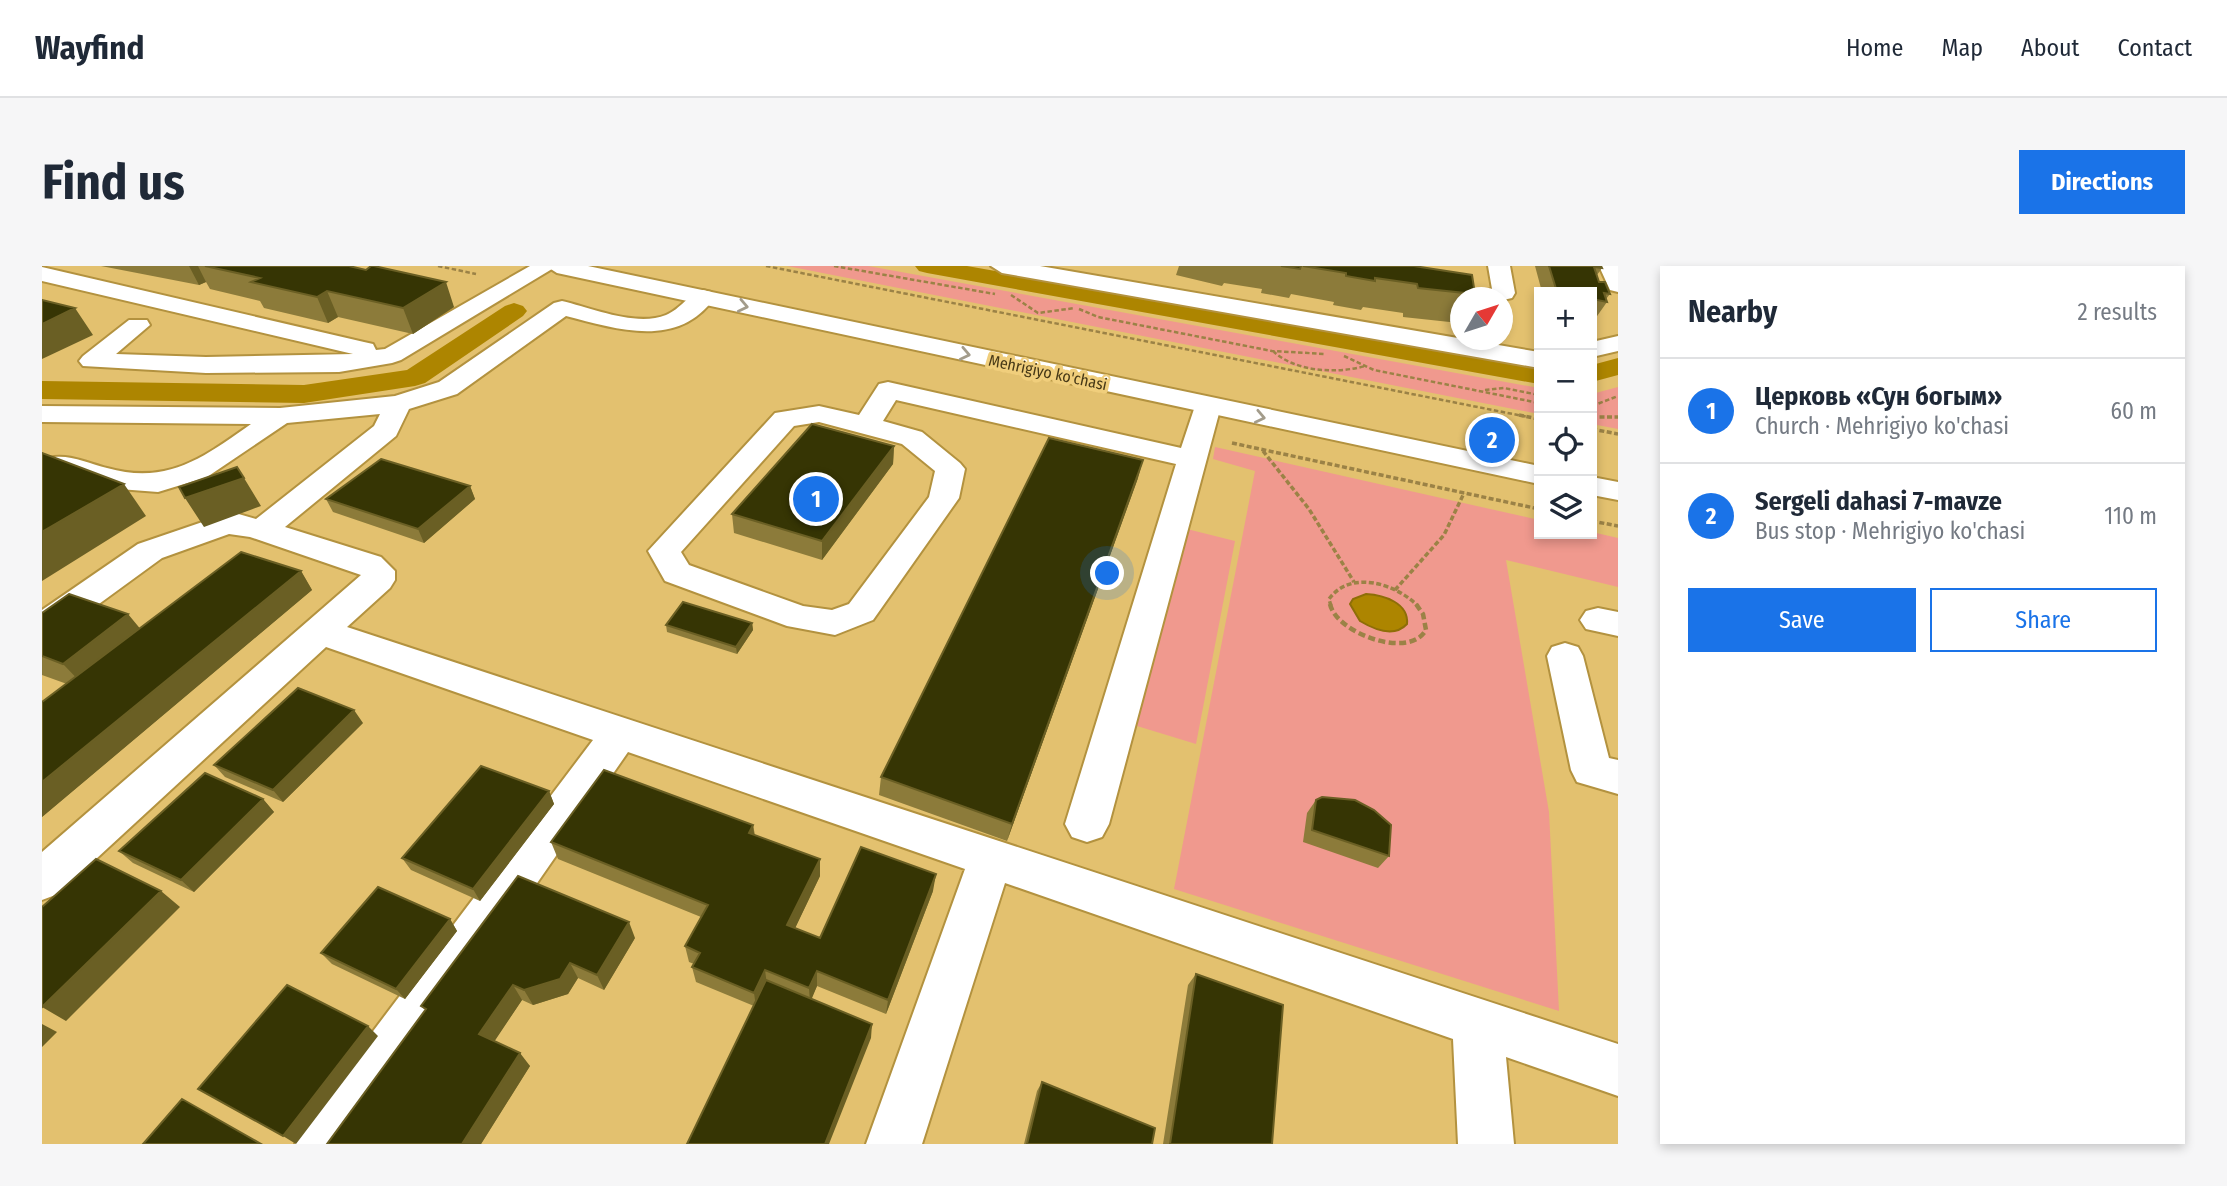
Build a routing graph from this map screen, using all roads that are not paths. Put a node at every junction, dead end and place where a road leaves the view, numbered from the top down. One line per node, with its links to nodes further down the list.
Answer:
1 (546, 266): 13 (street)
2 (556, 266): 12 (street, Mehrigiyo ko'chasi)
3 (640, 266): 26 (street, Mehrigiyo ko'chasi)
4 (1002, 266): 8 (street)
5 (1499, 266): 10 (street)
6 (1611, 266): 9 (street)
7 (42, 274): 14 (street)
8 (1120, 276): 20 (street)
9 (1618, 285)
10 (1503, 287)
11 (448, 292): 13 (street)
12 (703, 297): 21 (street); 22 (street, Mehrigiyo ko'chasi, one-way to 22)
13 (488, 301): 19 (street)
14 (176, 305): 16 (street); 19 (street)
15 (113, 318): 16 (street)
16 (138, 325): 19 (street)
17 (1618, 343): 18 (street)
18 (1597, 349)
19 (392, 355)
20 (1534, 359)
21 (398, 404): 24 (street); 34 (street)
22 (1207, 406): 27 (street); 31 (street, Mehrigiyo ko'chasi, one-way to 31)
23 (42, 414): 24 (street)
24 (280, 416): 29 (street)
25 (867, 425): 25 (street); 27 (street)
26 (1516, 445)
27 (1191, 459): 40 (street)
28 (1597, 462): 30 (street)
29 (59, 464)
30 (1618, 466)
31 (1534, 474)
32 (1597, 487): 33 (street)
33 (1618, 491)
34 (261, 530): 35 (street); 36 (street)
35 (42, 627)
36 (322, 632): 38 (street); 42 (street)
37 (1565, 656): 39 (street)
38 (620, 733): 41 (street); 45 (street)
39 (1618, 777)
40 (1087, 824)
41 (991, 858): 43 (street); 46 (street)
42 (42, 880)
43 (1477, 1023): 44 (street); 47 (street)
44 (1618, 1070)
45 (323, 1144)
46 (894, 1144)
47 (1486, 1144)

